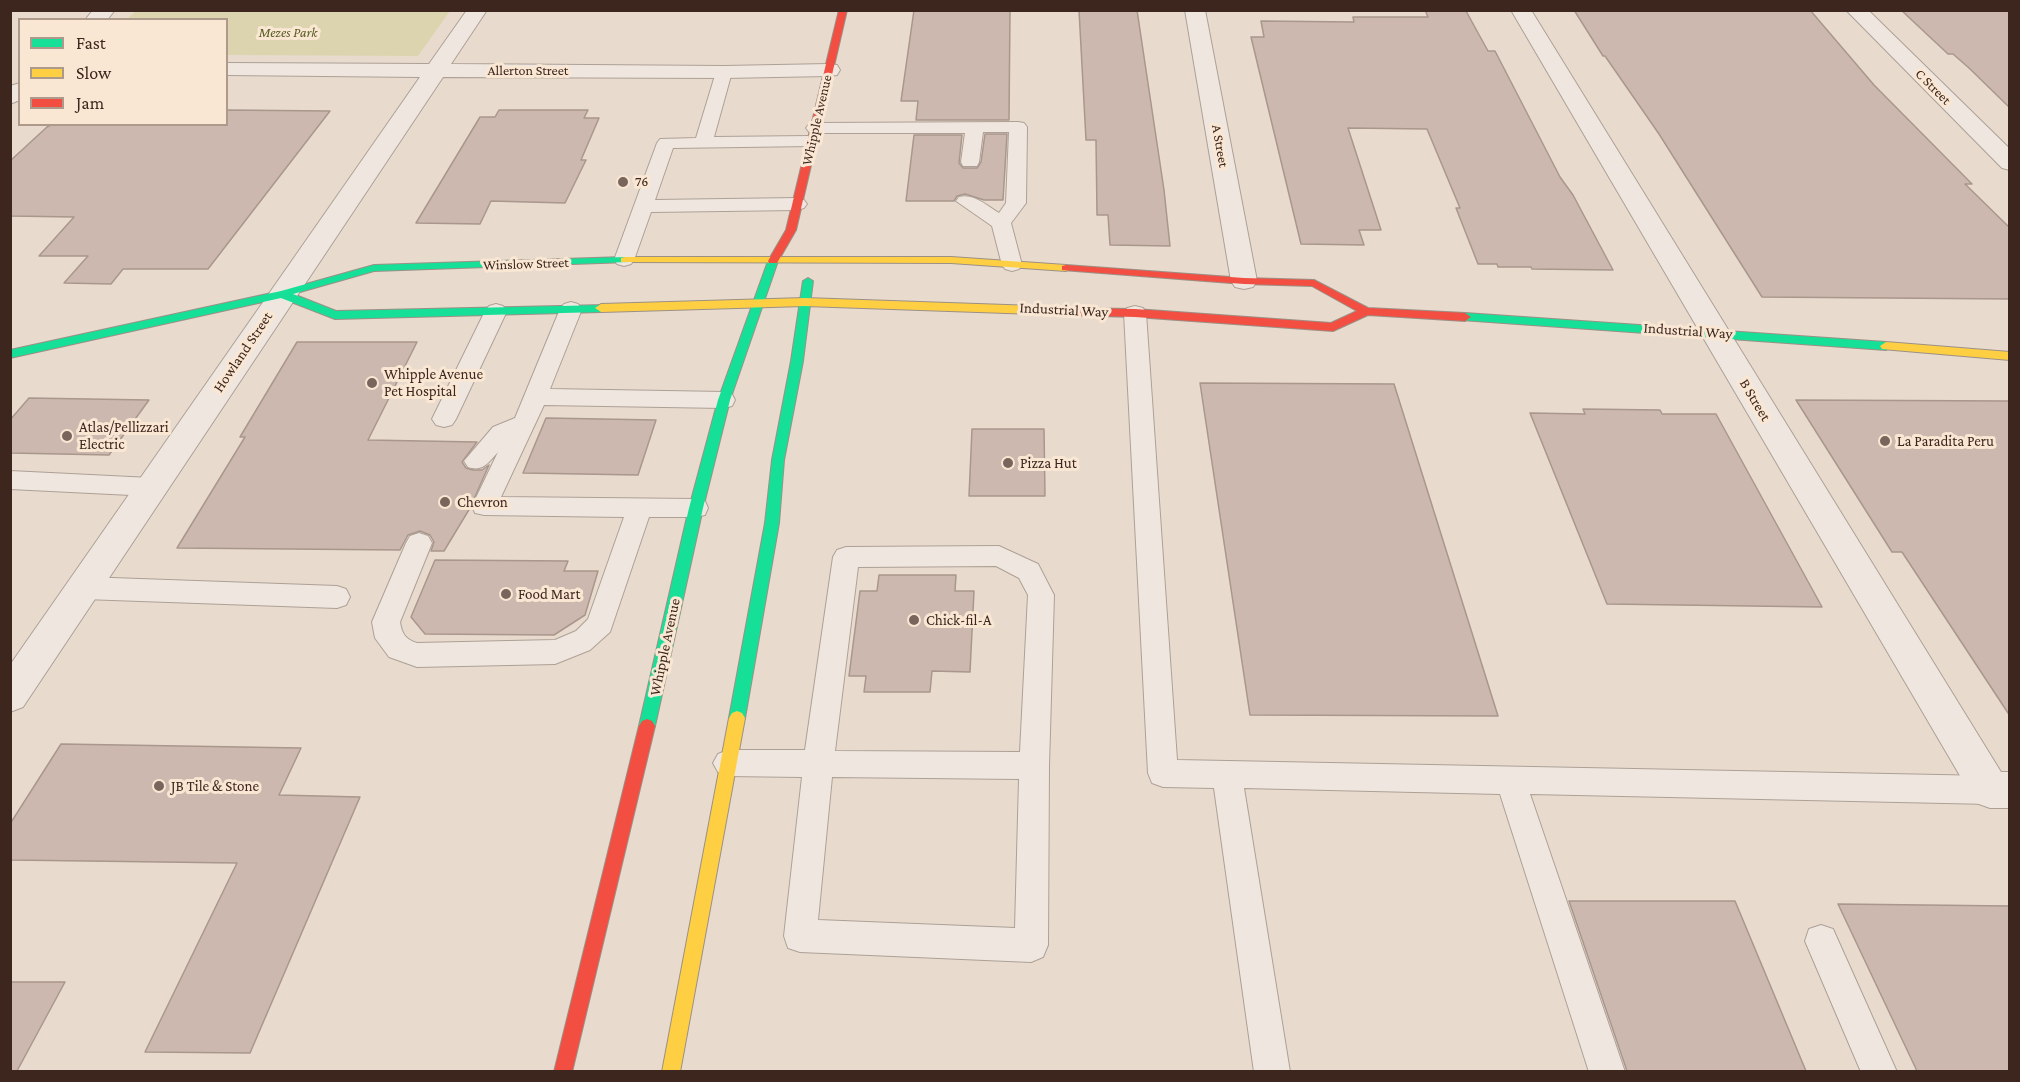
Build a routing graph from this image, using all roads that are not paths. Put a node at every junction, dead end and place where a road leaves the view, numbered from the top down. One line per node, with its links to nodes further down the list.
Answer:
1 (477, 10): 7 (street, Howland Street)
2 (843, 10): 8 (main road, Whipple Avenue)
3 (1196, 10): 24 (street, A Street)
4 (1521, 10): 32 (street, B Street)
5 (1856, 10): 14 (street, C Street)
6 (228, 69): 7 (street, Allerton Street)
7 (436, 70): 9 (street, Allerton Street); 25 (street, Howland Street)
8 (829, 70): 9 (street, Allerton Street); 11 (main road, Whipple Avenue)
9 (724, 72): 12 (lane)
10 (975, 127): 11 (lane); 13 (lane); 18 (lane)
11 (813, 135): 12 (lane); 16 (main road, Whipple Avenue)
12 (703, 143): 17 (lane)
13 (970, 162)
14 (2010, 163)
15 (966, 201): 18 (lane)
16 (797, 204): 17 (lane); 19 (main road, Whipple Avenue)
17 (642, 206): 20 (lane)
18 (1001, 223): 23 (lane)
19 (791, 230): 21 (main road, Whipple Avenue); 22 (main road)
20 (624, 260): 21 (main road, Winslow Street); 25 (main road, Winslow Street)
21 (773, 261): 22 (main road, Industrial Way); 26 (main road, Whipple Avenue)
22 (810, 261): 23 (main road, Industrial Way); 27 (main road)
23 (1012, 265): 24 (main road, Industrial Way)
24 (1244, 281): 30 (main road, Industrial Way)
25 (282, 294): 29 (main road); 34 (main road, Winslow Street); 41 (street, Howland Street)
26 (758, 302): 27 (main road, Industrial Way); 28 (main road); 36 (main road, Whipple Avenue)
27 (805, 302): 31 (main road, Industrial Way); 48 (main road)
28 (571, 309): 29 (main road); 35 (lane)
29 (496, 311): 37 (lane)
30 (1366, 311): 31 (main road, Industrial Way); 32 (main road, Industrial Way)
31 (1135, 313): 51 (lane)
32 (1715, 333): 33 (main road, Industrial Way); 53 (street, B Street)
33 (2010, 356)
34 (12, 357)
35 (536, 397): 36 (lane); 38 (lane)
36 (724, 400): 43 (main road, Whipple Avenue)
37 (444, 419)
38 (524, 423): 39 (lane); 42 (lane)
39 (476, 461)
40 (10, 480): 41 (lane)
41 (151, 487): 45 (street, Howland Street)
42 (639, 508): 43 (lane); 44 (lane)
43 (696, 508): 55 (main road, Whipple Avenue)
44 (419, 543)
45 (84, 588): 46 (lane); 47 (street, Howland Street)
46 (337, 597)
47 (10, 696)
48 (728, 763): 49 (lane); 56 (main road)
49 (818, 765): 50 (lane); 50 (lane); 50 (lane)
50 (1034, 766)
51 (1227, 774): 52 (lane); 57 (lane)
52 (1510, 781): 53 (lane); 58 (lane)
53 (2000, 790)
54 (1821, 941): 59 (lane)
55 (563, 1071)
56 (670, 1071)
57 (1272, 1071)
58 (1607, 1071)
59 (1879, 1071)

